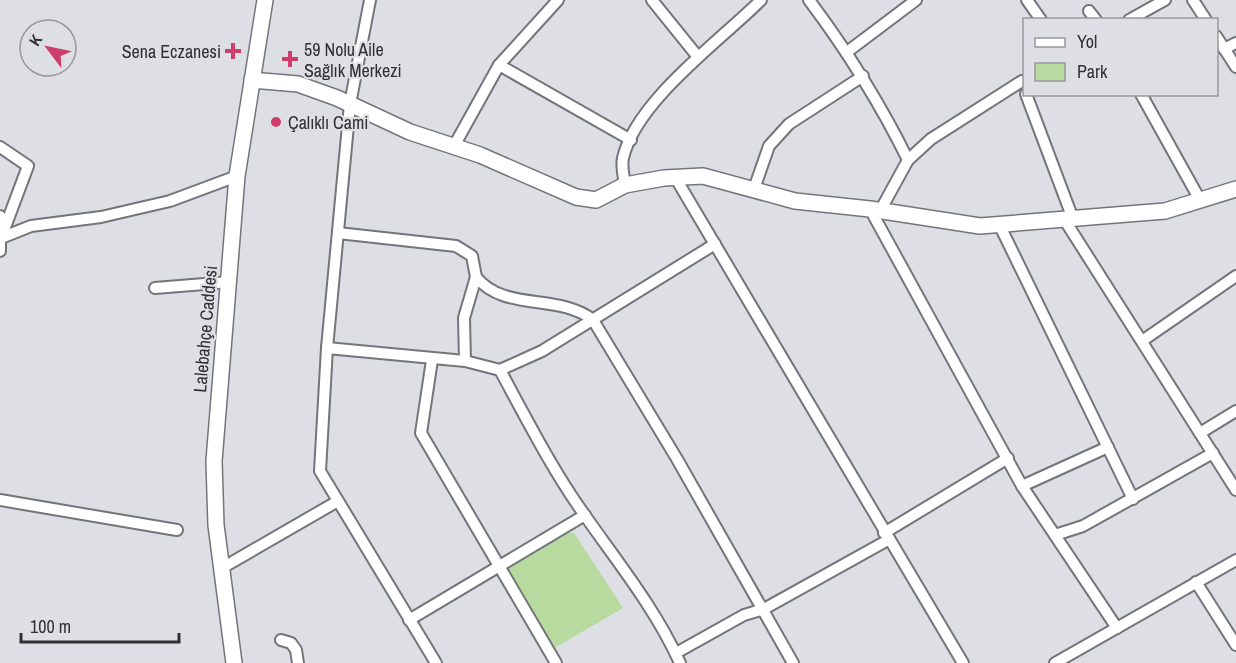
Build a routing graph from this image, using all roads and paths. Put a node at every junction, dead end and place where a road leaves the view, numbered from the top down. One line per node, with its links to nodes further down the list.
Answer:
1 (265, 0): 22 (street, Lalebahçe Caddesi)
2 (370, 0): 26 (street)
3 (558, 0): 19 (street)
4 (652, 0): 18 (street)
5 (760, 0): 18 (street)
6 (809, 0): 17 (street)
7 (916, 0): 17 (street)
8 (1028, 0): 11 (street)
9 (1165, 0): 12 (street)
10 (1193, 0): 13 (street)
11 (1040, 18)
12 (1133, 18)
13 (1205, 18)
14 (1218, 39): 16 (street)
15 (1236, 43): 16 (street)
16 (1224, 49): 20 (street)
17 (847, 52): 21 (street)
18 (698, 57): 27 (street)
19 (499, 65): 27 (street); 28 (street)
20 (1236, 67)
21 (863, 76): 30 (street); 34 (street)
22 (252, 80): 26 (street); 31 (street, Lalebahçe Caddesi)
23 (1023, 85): 30 (street)
24 (1027, 96): 39 (street)
25 (1142, 96): 36 (street)
26 (350, 104): 28 (street); 41 (street)
27 (631, 140): 33 (street)
28 (454, 146): 33 (street)
29 (0, 147): 42 (street)
30 (908, 160): 37 (street)
31 (237, 176): 42 (street); 47 (street, Lalebahçe Caddesi)
32 (675, 177): 33 (street); 34 (street); 43 (street)
33 (625, 185)
34 (754, 189): 37 (street)
35 (1236, 189): 36 (street)
36 (1200, 200): 39 (street)
37 (875, 210): 40 (street); 59 (street)
38 (0, 216): 42 (street)
39 (1068, 219): 40 (street); 50 (street)
40 (999, 224): 57 (street)
41 (338, 233): 46 (street); 51 (street)
42 (1, 238): 44 (street)
43 (715, 244): 49 (street); 68 (street)
44 (0, 250)
45 (1236, 276): 50 (street)
46 (476, 277): 49 (street); 53 (street)
47 (229, 282): 48 (street); 71 (street, Lalebahçe Caddesi)
48 (155, 288)
49 (592, 320): 54 (street); 73 (street)
50 (1142, 340): 56 (street)
51 (327, 348): 52 (street); 64 (street)
52 (432, 360): 53 (street); 70 (street)
53 (465, 361): 54 (street)
54 (500, 370): 65 (street)
55 (1236, 411): 56 (street)
56 (1200, 433): 58 (street)
57 (1108, 447): 60 (street); 62 (street)
58 (1213, 453): 61 (street); 62 (street)
59 (1008, 458): 60 (street); 68 (street)
60 (1022, 486): 67 (street)
61 (1236, 490)
62 (1133, 499): 67 (street)
63 (0, 500): 66 (street)
64 (338, 501): 71 (street); 74 (street)
65 (585, 515): 70 (street); 78 (street)
66 (177, 530)
67 (1055, 535): 75 (street)
68 (886, 536): 73 (street); 84 (street)
69 (1236, 560): 72 (street)
70 (498, 567): 74 (street); 82 (street)
71 (222, 568): 80 (street, Lalebahçe Caddesi)
72 (1196, 582): 75 (street); 77 (street)
73 (764, 609): 78 (street); 83 (street)
74 (409, 620): 79 (street)
75 (1117, 628): 85 (street)
76 (281, 640): 81 (street)
77 (1236, 645)
78 (678, 658)
79 (433, 662)
80 (234, 663)
81 (298, 663)
82 (556, 663)
83 (792, 663)
84 (963, 663)
85 (1055, 663)

